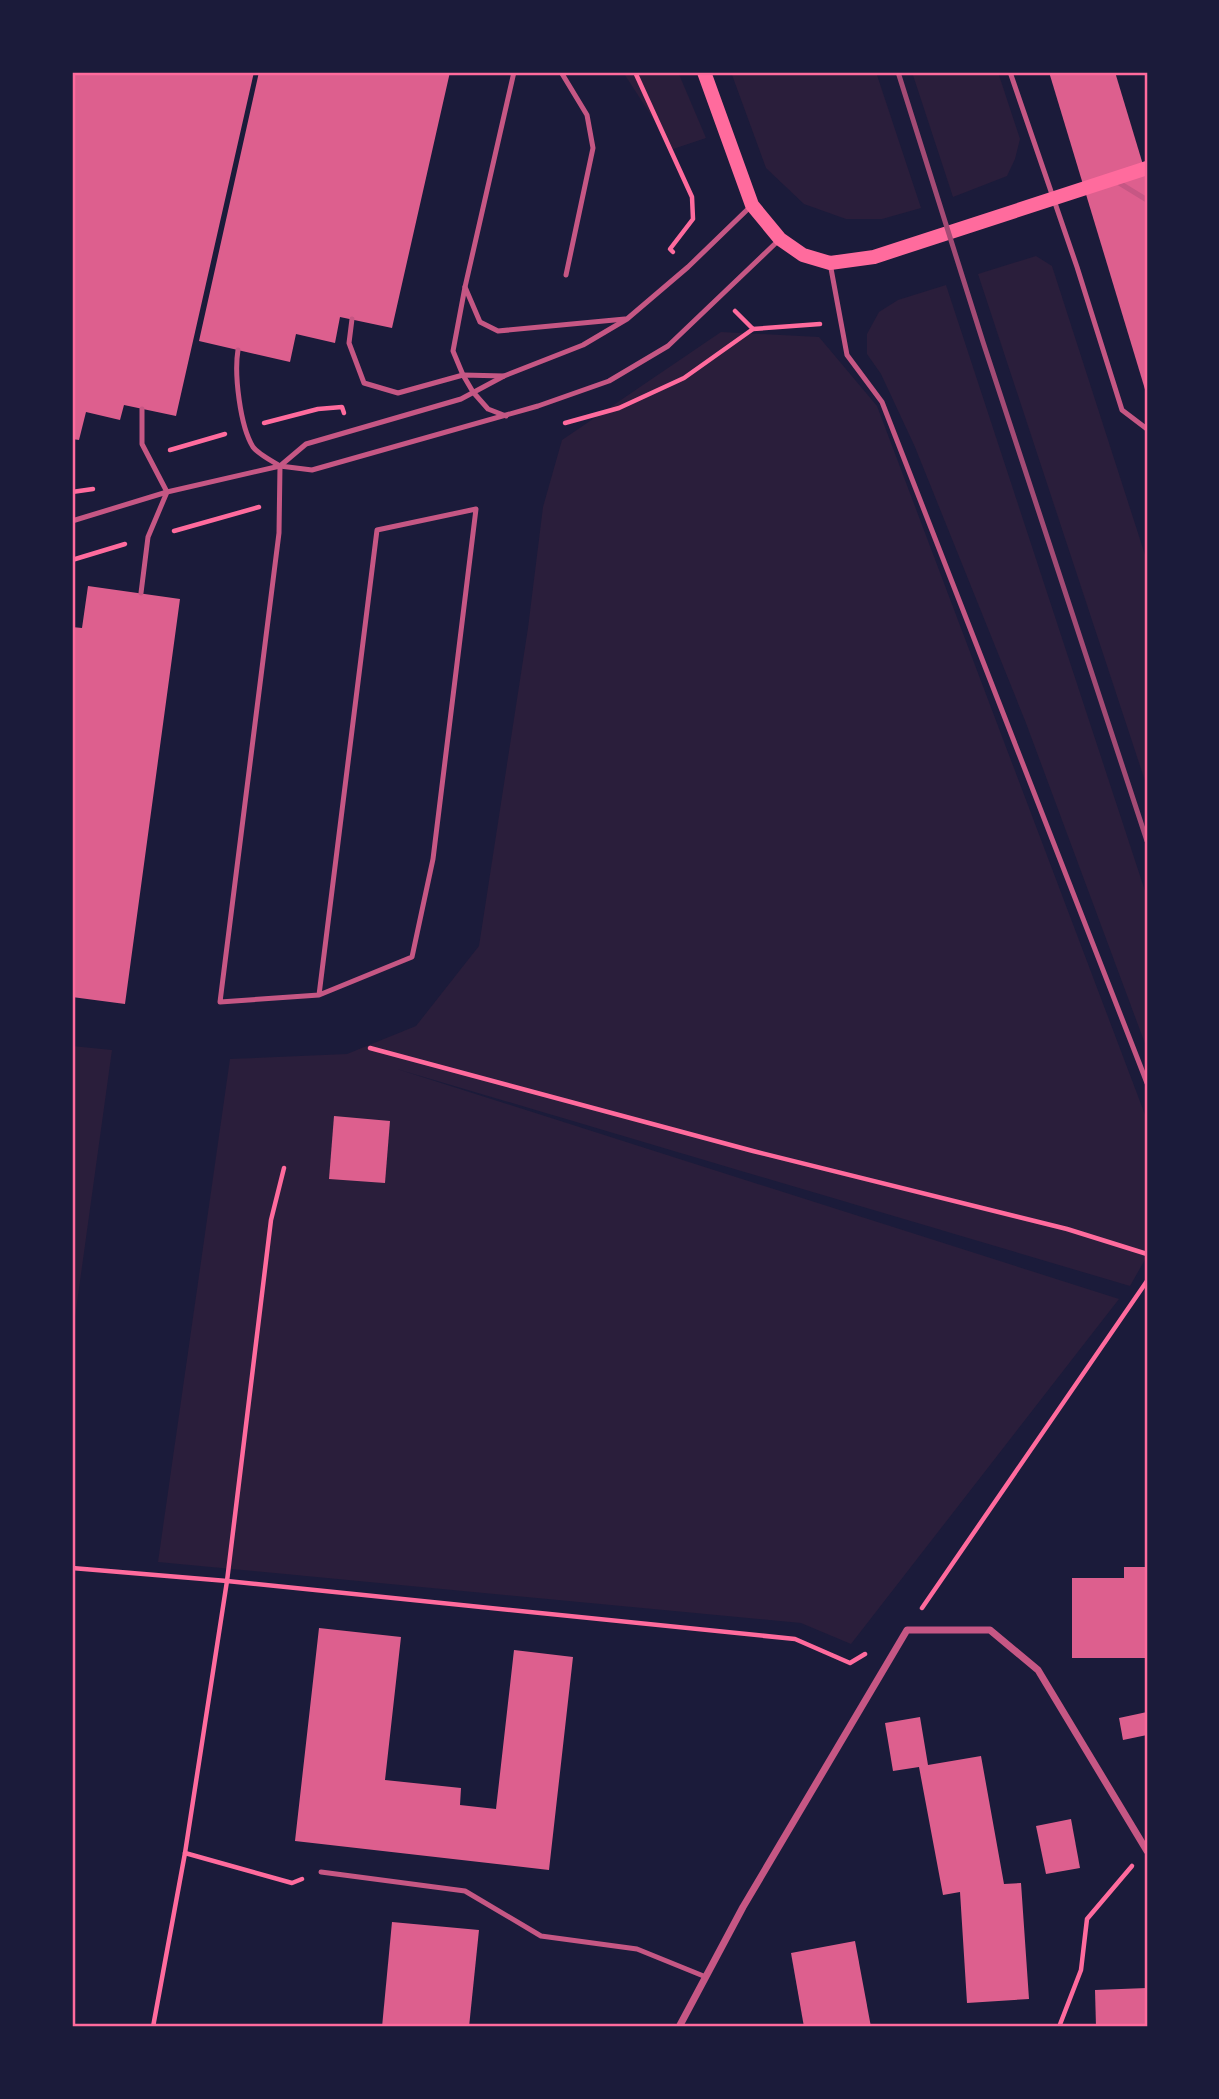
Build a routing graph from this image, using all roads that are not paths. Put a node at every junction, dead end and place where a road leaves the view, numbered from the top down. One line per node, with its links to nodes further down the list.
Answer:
1 (514, 72): 13 (lane)
2 (561, 72): 12 (lane)
3 (704, 72): 9 (main road)
4 (1010, 72): 7 (lane)
5 (1147, 168): 6 (main road)
6 (1113, 179): 7 (main road); 8 (lane)
7 (1052, 199): 11 (main road); 22 (lane)
8 (1147, 200)
9 (752, 205): 10 (main road); 15 (lane)
10 (780, 239): 11 (main road); 21 (lane)
11 (830, 263): 28 (lane)
12 (566, 275)
13 (465, 287): 15 (lane); 17 (lane)
14 (352, 319): 17 (lane)
15 (627, 319): 18 (lane)
16 (238, 350): 23 (lane)
17 (463, 375): 18 (lane); 19 (lane)
18 (504, 376): 19 (lane)
19 (473, 392): 21 (lane); 23 (lane)
20 (142, 409): 24 (lane)
21 (506, 416): 23 (lane)
22 (1147, 429)
23 (280, 466): 24 (lane); 27 (lane)
24 (167, 492): 25 (lane); 26 (lane)
25 (72, 521)
26 (141, 593)
27 (319, 995): 27 (lane)
28 (1147, 1083)
29 (1147, 1850): 31 (street)
30 (321, 1872): 31 (lane)
31 (706, 1976): 32 (street)
32 (679, 2027)

